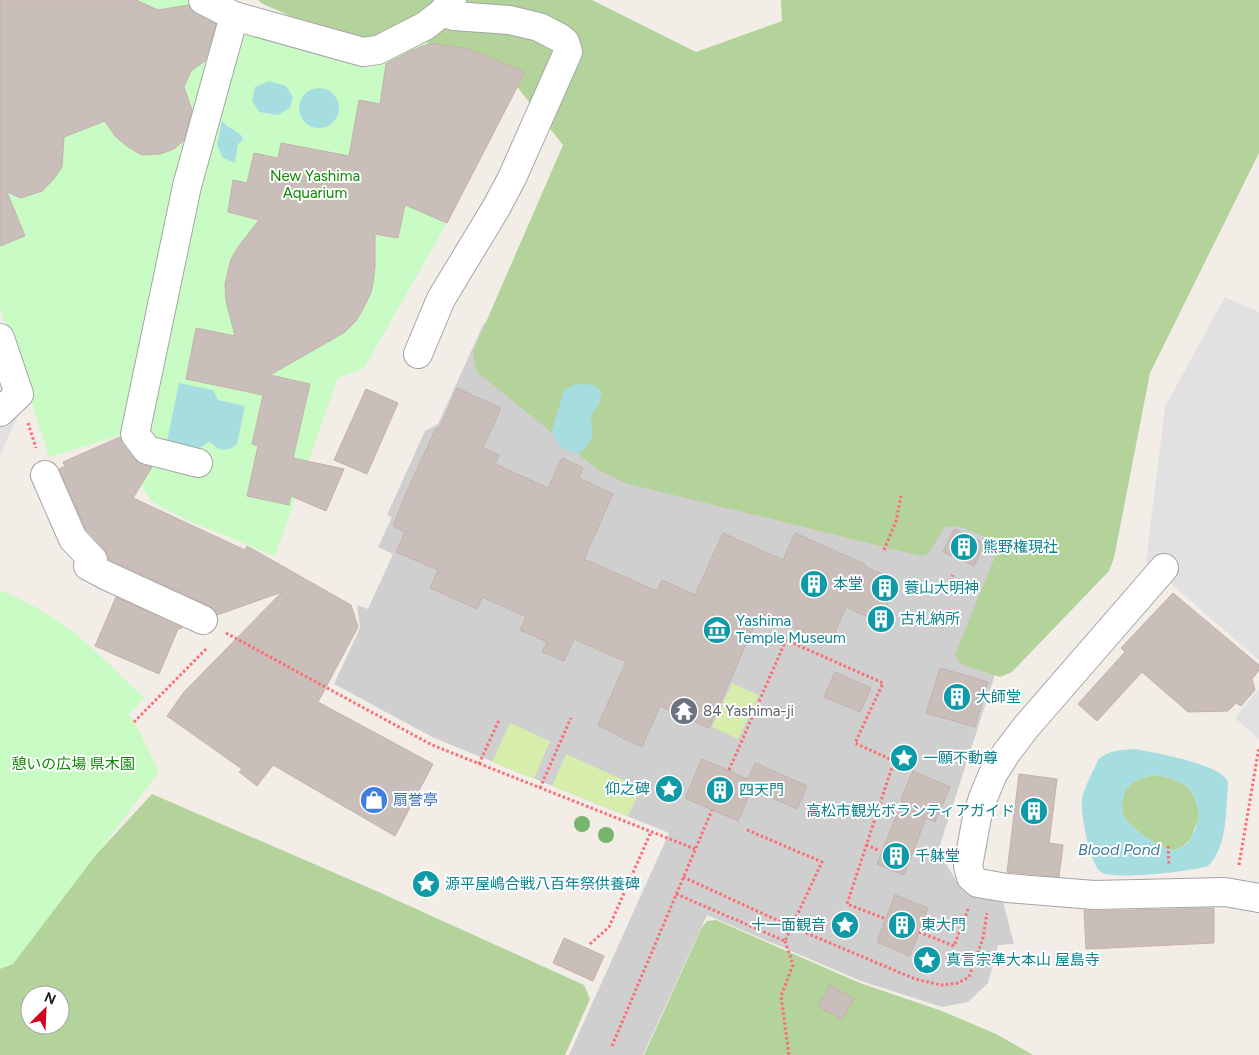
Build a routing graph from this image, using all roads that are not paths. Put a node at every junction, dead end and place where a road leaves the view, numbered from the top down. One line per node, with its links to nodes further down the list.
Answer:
1 (204, 0): 3 (street)
2 (448, 6): 3 (street); 5 (street)
3 (234, 16): 7 (street)
4 (0, 338): 6 (street)
5 (418, 354)
6 (9, 403)
7 (198, 463)
8 (45, 475): 10 (street)
9 (1164, 568): 11 (street)
10 (206, 633)
11 (1259, 898)

